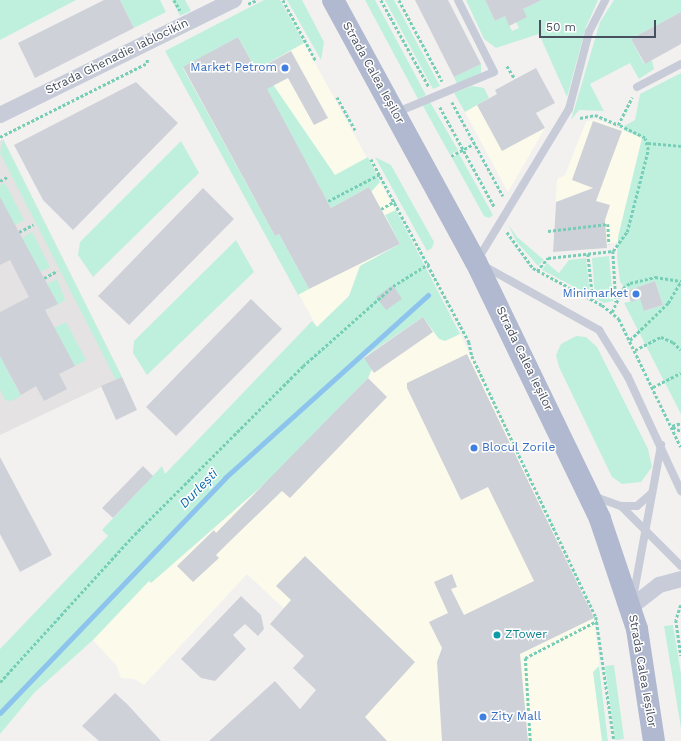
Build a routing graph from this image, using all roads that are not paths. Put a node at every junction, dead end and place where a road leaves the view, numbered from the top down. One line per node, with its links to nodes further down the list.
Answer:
1 (234, 0): 8 (street, Strada Ghenadie Iablocikin)
2 (333, 0): 7 (main road, Strada Calea Ieșilor)
3 (458, 0): 7 (lane)
4 (605, 0): 9 (lane)
5 (681, 64): 6 (lane)
6 (637, 87)
7 (395, 114): 9 (main road, Strada Calea Ieșilor)
8 (0, 115)
9 (476, 262): 10 (lane); 13 (main road, Strada Calea Ieșilor)
10 (661, 445): 11 (lane); 12 (lane)
11 (654, 491): 14 (lane); 15 (lane)
12 (681, 491)
13 (589, 494): 14 (lane); 18 (main road, Strada Calea Ieșilor)
14 (621, 506): 15 (lane)
15 (645, 530): 16 (lane); 18 (lane)
16 (681, 566)
17 (681, 579): 18 (street)
18 (631, 607): 19 (main road, Strada Calea Ieșilor)
19 (654, 741)

